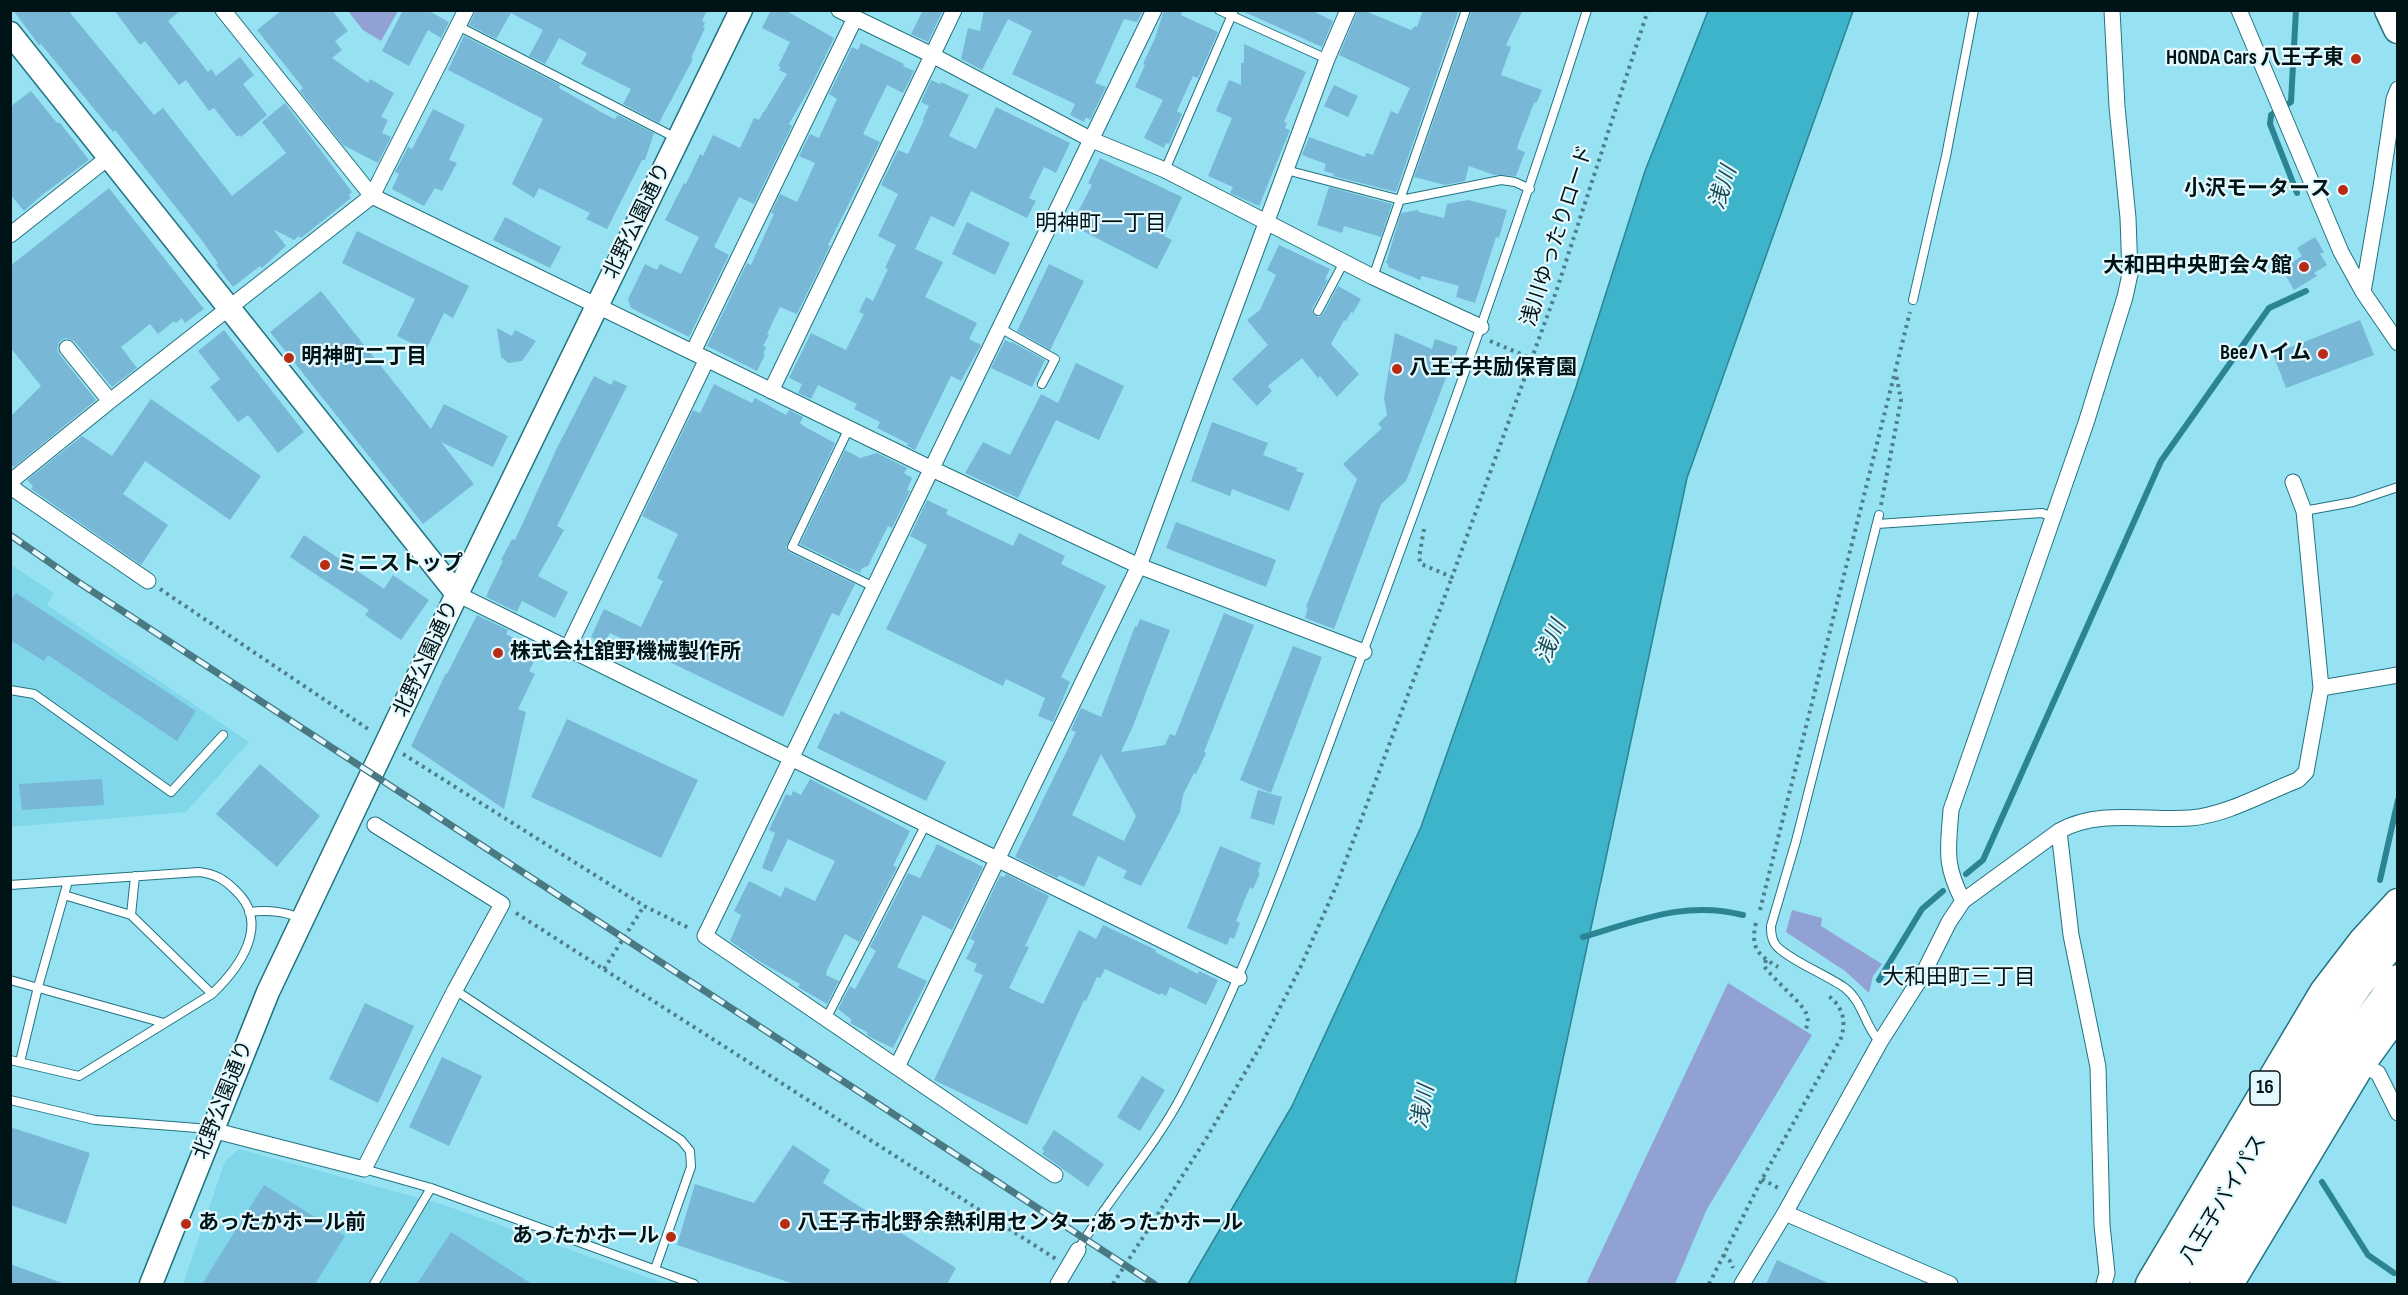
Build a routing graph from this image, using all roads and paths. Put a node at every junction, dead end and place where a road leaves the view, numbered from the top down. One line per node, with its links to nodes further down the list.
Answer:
1 (223, 10): 30 (street)
2 (466, 10): 18 (street)
3 (741, 10): 24 (street, 北野公園通り)
4 (839, 10): 16 (street)
5 (954, 10): 21 (street)
6 (1154, 10): 25 (street)
7 (1219, 10): 17 (lane)
8 (1348, 10): 22 (street)
9 (1466, 10): 31 (lane)
10 (1587, 10): 29 (lane)
11 (1648, 10): 46 (path, 浅川ゆったりロード)
12 (1974, 10): 37 (lane)
13 (2112, 10): 59 (street)
14 (2239, 10): 36 (street)
15 (2389, 10): 19 (highway)
16 (857, 14): 21 (street); 45 (street)
17 (1233, 14): 22 (lane); 27 (lane)
18 (459, 26): 24 (lane); 30 (street)
19 (2397, 28)
20 (10, 33): 26 (street)
21 (932, 55): 25 (street); 50 (street)
22 (1327, 59): 28 (street)
23 (2397, 89): 36 (street)
24 (678, 140): 38 (street, 北野公園通り)
25 (1092, 140): 27 (street); 41 (street)
26 (109, 157): 33 (street); 39 (street)
27 (1165, 170): 32 (street)
28 (1286, 170): 31 (lane); 32 (street)
29 (1530, 189): 31 (lane); 42 (lane)
30 (372, 196): 38 (street); 39 (street)
31 (1401, 200): 35 (lane)
32 (1267, 222): 34 (street); 62 (street)
33 (10, 235)
34 (1344, 262): 35 (street); 40 (lane)
35 (1373, 277): 42 (street)
36 (2362, 292): 43 (street)
37 (1913, 300): 47 (path)
38 (597, 306): 45 (street); 66 (street, 北野公園通り)
39 (229, 308): 51 (street); 66 (street)
40 (1318, 311)
41 (1000, 328): 49 (lane); 53 (street)
42 (1482, 333): 46 (path); 68 (lane)
43 (2397, 343)
44 (67, 348): 51 (street)
45 (700, 356): 50 (street); 67 (street)
46 (1533, 359): 48 (path); 63 (path, 浅川ゆったりロード)
47 (1895, 373): 58 (path); 80 (path)
48 (1566, 374)
49 (1042, 384)
50 (771, 391): 52 (street)
51 (110, 401): 55 (street)
52 (849, 428): 53 (street); 65 (lane)
53 (932, 469): 62 (street); 65 (street)
54 (2293, 482): 57 (street)
55 (10, 483): 64 (street)
56 (2397, 487): 57 (lane)
57 (2304, 511): 70 (street)
58 (1879, 515): 61 (lane)
59 (2052, 516): 61 (lane); 85 (street)
60 (1426, 520): 63 (path)
61 (1877, 524): 107 (lane)
62 (1139, 566): 68 (street); 79 (street)
63 (1452, 577): 126 (path, 浅川ゆったりロード)
64 (148, 581): 72 (path)
65 (874, 587): 75 (street)
66 (458, 594): 67 (street); 91 (street, 北野公園通り)
67 (568, 648): 75 (street)
68 (1364, 652): 96 (lane)
69 (2397, 675): 70 (street)
70 (2322, 688): 78 (street)
71 (10, 690): 73 (lane)
72 (371, 731)
73 (223, 735)
74 (403, 754): 88 (path)
75 (790, 758): 76 (street); 92 (street)
76 (926, 824): 79 (street); 104 (lane)
77 (375, 825): 87 (street)
78 (2059, 831): 85 (street); 130 (street)
79 (997, 860): 96 (street); 111 (street)
80 (1769, 875)
81 (135, 876): 82 (lane); 89 (lane); 90 (lane)
82 (68, 881): 83 (lane); 84 (lane)
83 (10, 885)
84 (64, 895): 90 (lane); 99 (lane)
85 (1963, 901): 107 (street)
86 (2397, 903): 131 (highway, 16)
87 (502, 904): 94 (path); 100 (street)
88 (644, 906): 92 (path); 94 (path)
89 (249, 912): 91 (lane); 102 (lane)
90 (131, 915): 102 (lane)
91 (302, 919): 114 (street, 北野公園通り)
92 (705, 936): 104 (street)
93 (2397, 937): 132 (highway, 八王子バイパス / 16)
94 (604, 969): 120 (path)
95 (1787, 972): 106 (path)
96 (1239, 978): 119 (lane)
97 (2397, 979): 133 (highway, 八王子バイパス / 16)
98 (10, 980): 99 (lane)
99 (38, 987): 105 (lane); 109 (lane)
100 (455, 990): 115 (street); 121 (lane)
101 (1818, 990): 127 (path)
102 (212, 994): 105 (lane)
103 (2397, 1013): 110 (highway)
104 (826, 1019): 111 (street)
105 (164, 1023): 109 (lane)
106 (1805, 1031)
107 (1881, 1042): 118 (street)
108 (10, 1060): 109 (lane)
109 (20, 1062)
110 (2361, 1064): 113 (street); 134 (highway)
111 (897, 1067): 116 (street)
112 (10, 1100): 114 (lane)
113 (2397, 1113)
114 (212, 1130): 115 (street); 122 (street, 北野公園通り)
115 (364, 1169): 117 (lane)
116 (1055, 1175)
117 (431, 1188): 121 (lane); 123 (lane)
118 (1785, 1213): 128 (street); 129 (street)
119 (1078, 1250): 125 (street)
120 (1061, 1262)
121 (655, 1269): 124 (lane)
122 (151, 1284)
123 (374, 1284)
124 (694, 1284)
125 (1058, 1284)
126 (1113, 1284)
127 (1709, 1284)
128 (1742, 1284)
129 (1950, 1284)
130 (2104, 1284)
131 (2150, 1284)
132 (2172, 1284)
133 (2204, 1284)
134 (2229, 1284)

